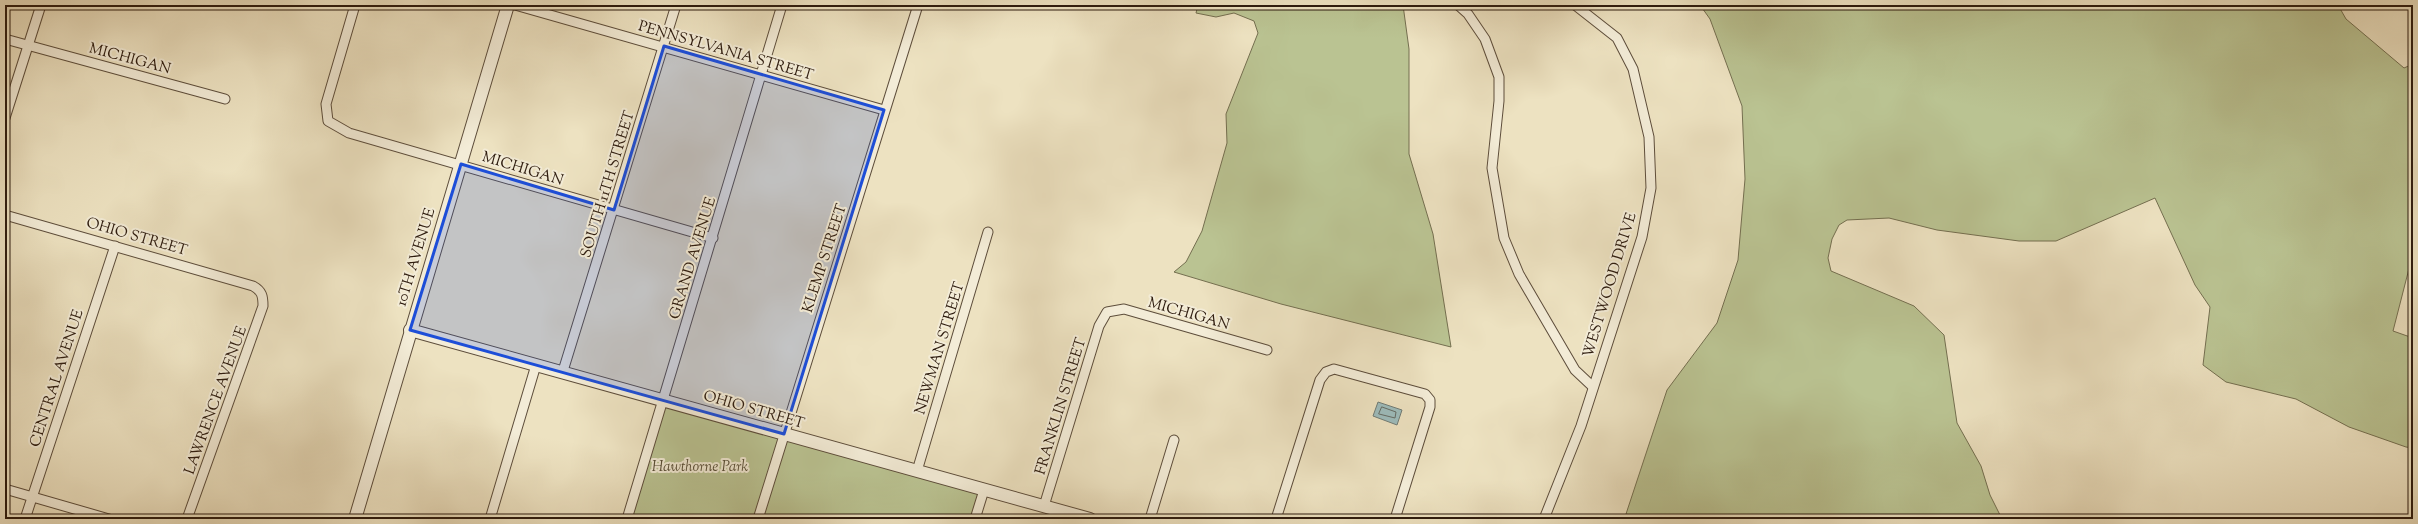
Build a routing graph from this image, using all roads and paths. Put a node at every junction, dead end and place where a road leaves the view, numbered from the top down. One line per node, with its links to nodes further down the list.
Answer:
1 (41, 5): 12 (street)
2 (355, 5): 18 (street, MICHIGAN)
3 (508, 5): 18 (street, 10TH AVENUE)
4 (515, 5): 13 (street, PENNSYLVANIA STREET)
5 (676, 5): 13 (street, SOUTH 11TH STREET)
6 (782, 5): 14 (street, GRAND AVENUE)
7 (918, 5): 16 (street, KLEMP STREET)
8 (1458, 5): 10 (street)
9 (1575, 5): 30 (street, WESTWOOD DRIVE)
10 (1470, 9): 30 (street)
11 (5, 39): 12 (street, MICHIGAN)
12 (28, 45): 15 (street, MICHIGAN); 17 (street)
13 (664, 46): 14 (street, PENNSYLVANIA STREET); 19 (street, SOUTH 11TH STREET)
14 (761, 74): 16 (street, PENNSYLVANIA STREET); 22 (street, GRAND AVENUE)
15 (225, 99)
16 (884, 110): 32 (street, KLEMP STREET)
17 (5, 118)
18 (460, 164): 19 (street, MICHIGAN); 26 (street, 10TH AVENUE)
19 (614, 210): 22 (street, MICHIGAN); 29 (street, SOUTH 11TH STREET)
20 (5, 215): 23 (street, OHIO STREET)
21 (988, 232): 34 (street, NEWMAN STREET)
22 (713, 238): 31 (street, GRAND AVENUE)
23 (115, 246): 24 (street, OHIO STREET); 37 (street, CENTRAL AVENUE)
24 (260, 290): 41 (street, LAWRENCE AVENUE)
25 (1104, 315): 27 (street, MICHIGAN); 38 (street, FRANKLIN STREET)
26 (410, 330): 28 (street, OHIO STREET); 42 (street, 10TH AVENUE)
27 (1267, 350)
28 (536, 365): 29 (street, OHIO STREET); 43 (street)
29 (563, 372): 31 (street, OHIO STREET)
30 (1592, 386): 51 (street, WESTWOOD DRIVE)
31 (664, 400): 32 (street, OHIO STREET); 44 (street, GRAND AVENUE)
32 (784, 434): 34 (street, OHIO STREET); 45 (street, KLEMP STREET)
33 (1174, 440): 48 (street)
34 (917, 471): 36 (street, OHIO STREET)
35 (5, 489): 37 (street)
36 (984, 490): 38 (street, OHIO STREET); 46 (street)
37 (32, 496): 39 (street, CENTRAL AVENUE); 40 (street)
38 (1044, 506): 47 (street, OHIO STREET)
39 (25, 519)
40 (109, 519)
41 (187, 519)
42 (354, 519)
43 (490, 519)
44 (627, 519)
45 (758, 519)
46 (975, 519)
47 (1090, 519)
48 (1150, 519)
49 (1276, 519): 50 (street)
50 (1395, 519)
51 (1544, 519)

